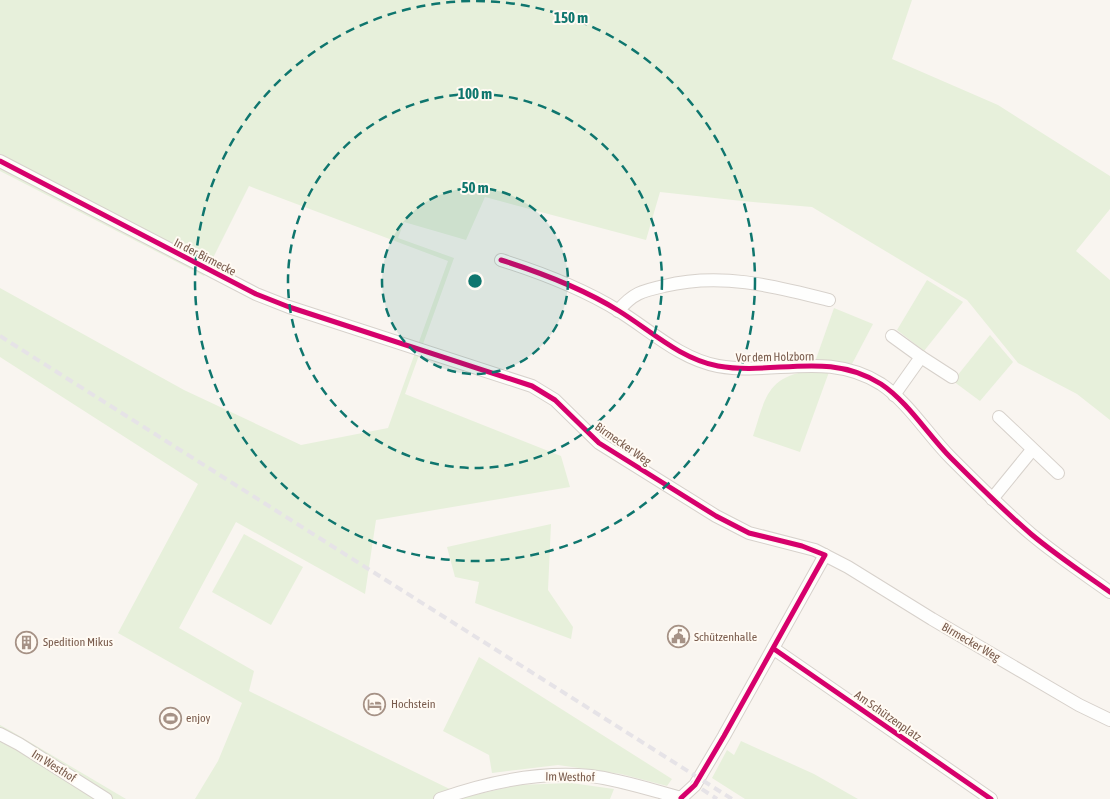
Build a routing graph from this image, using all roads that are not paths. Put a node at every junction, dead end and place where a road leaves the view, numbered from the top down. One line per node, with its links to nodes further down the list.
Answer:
1 (0, 161): 6 (street, In der Birmecke)
2 (501, 260): 4 (street, Vor dem Holzborn)
3 (829, 300): 4 (street)
4 (618, 311): 9 (street, Vor dem Holzborn)
5 (892, 336): 7 (street)
6 (412, 347): 14 (street, Birmecker Weg)
7 (921, 357): 8 (street); 9 (street)
8 (952, 377)
9 (894, 395): 13 (street, Vor dem Holzborn)
10 (999, 417): 11 (street)
11 (1032, 450): 12 (street); 13 (street)
12 (1058, 473)
13 (992, 499): 15 (street, Vor dem Holzborn)
14 (826, 556): 16 (street); 17 (street, Birmecker Weg)
15 (1110, 592)
16 (774, 649): 20 (street, Im Westhof); 21 (street, Am Schützenplatz)
17 (1110, 720)
18 (0, 734): 19 (street, Im Westhof)
19 (106, 799)
20 (440, 799)
21 (991, 799)

